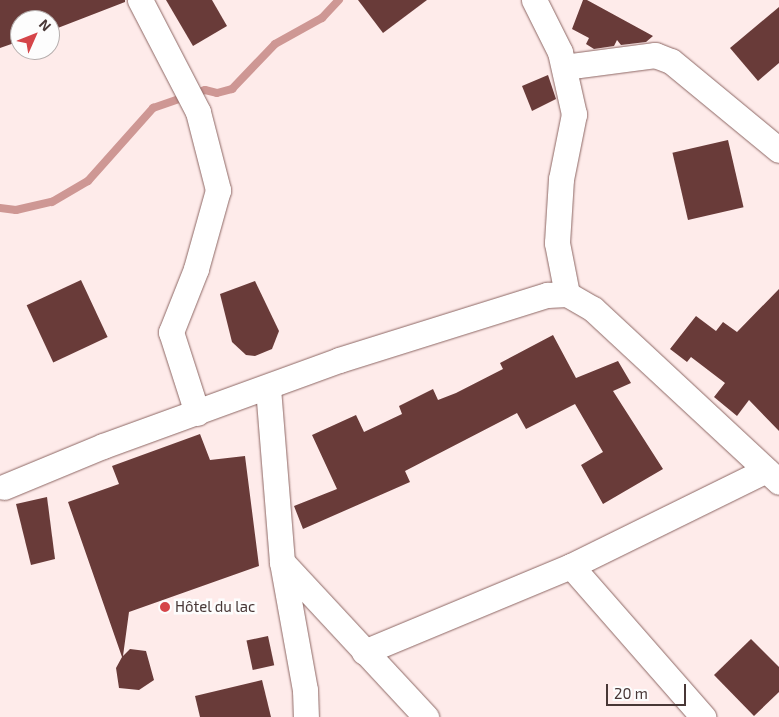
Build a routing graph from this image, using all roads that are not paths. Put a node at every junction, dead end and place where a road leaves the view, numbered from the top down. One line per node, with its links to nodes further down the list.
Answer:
1 (140, 0): 7 (street)
2 (534, 0): 3 (street)
3 (564, 67): 4 (street); 5 (street)
4 (779, 150)
5 (567, 294): 6 (street); 8 (street)
6 (268, 388): 7 (street); 10 (street)
7 (197, 412): 9 (street)
8 (772, 476): 11 (street)
9 (4, 487)
10 (282, 562): 12 (street); 13 (street)
11 (570, 566): 12 (street); 15 (street)
12 (364, 652): 14 (street)
13 (306, 717)
14 (426, 717)
15 (703, 717)

